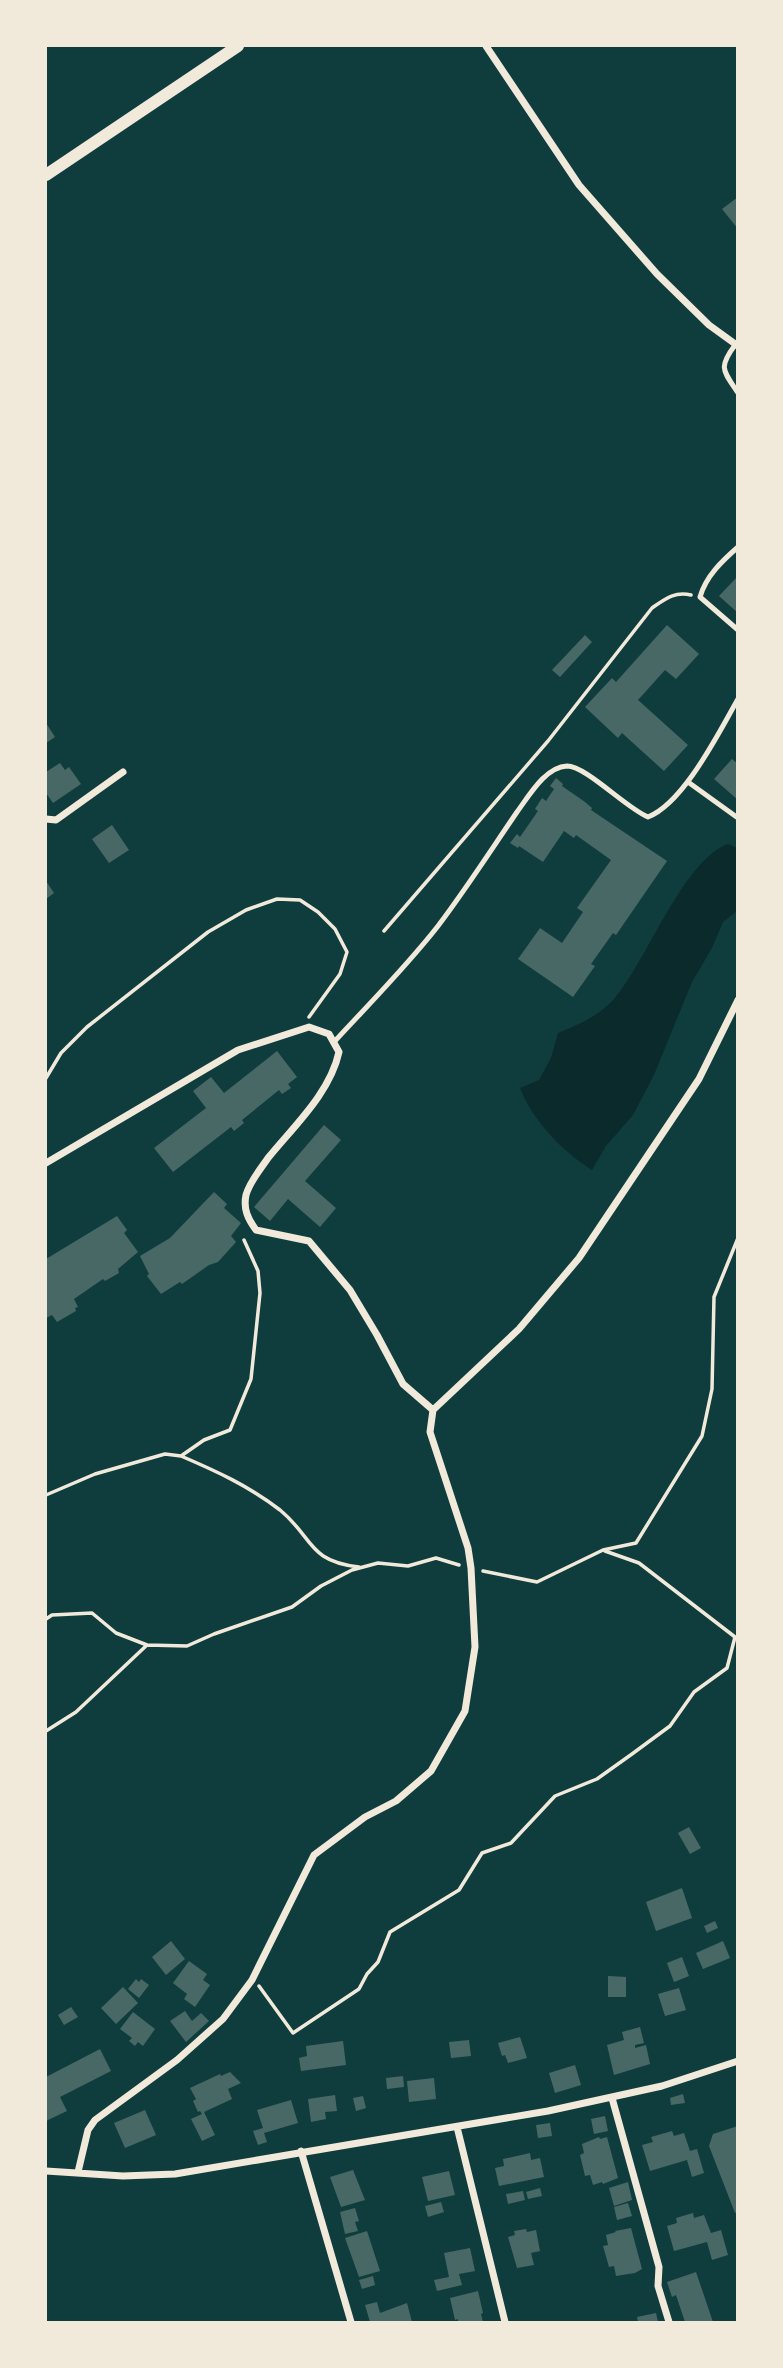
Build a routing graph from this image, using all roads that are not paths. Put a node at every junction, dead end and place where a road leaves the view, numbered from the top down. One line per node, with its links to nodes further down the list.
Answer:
1 (238, 46): 3 (street)
2 (486, 46): 4 (street)
3 (46, 176)
4 (736, 345): 5 (lane)
5 (737, 393)
6 (737, 547): 7 (lane)
7 (737, 630)
8 (737, 699): 10 (lane)
9 (123, 772): 11 (street)
10 (688, 782): 12 (lane); 14 (lane)
11 (46, 818)
12 (737, 818)
13 (737, 1000): 16 (street)
14 (334, 1042): 15 (street); 16 (street)
15 (46, 1163)
16 (433, 1410): 22 (street)
17 (737, 2061): 18 (street)
18 (612, 2098): 19 (street); 25 (street)
19 (457, 2127): 20 (street); 24 (street)
20 (301, 2151): 22 (street); 23 (street)
21 (46, 2171): 22 (street)
22 (78, 2172)
23 (351, 2322)
24 (505, 2322)
25 (669, 2322)

